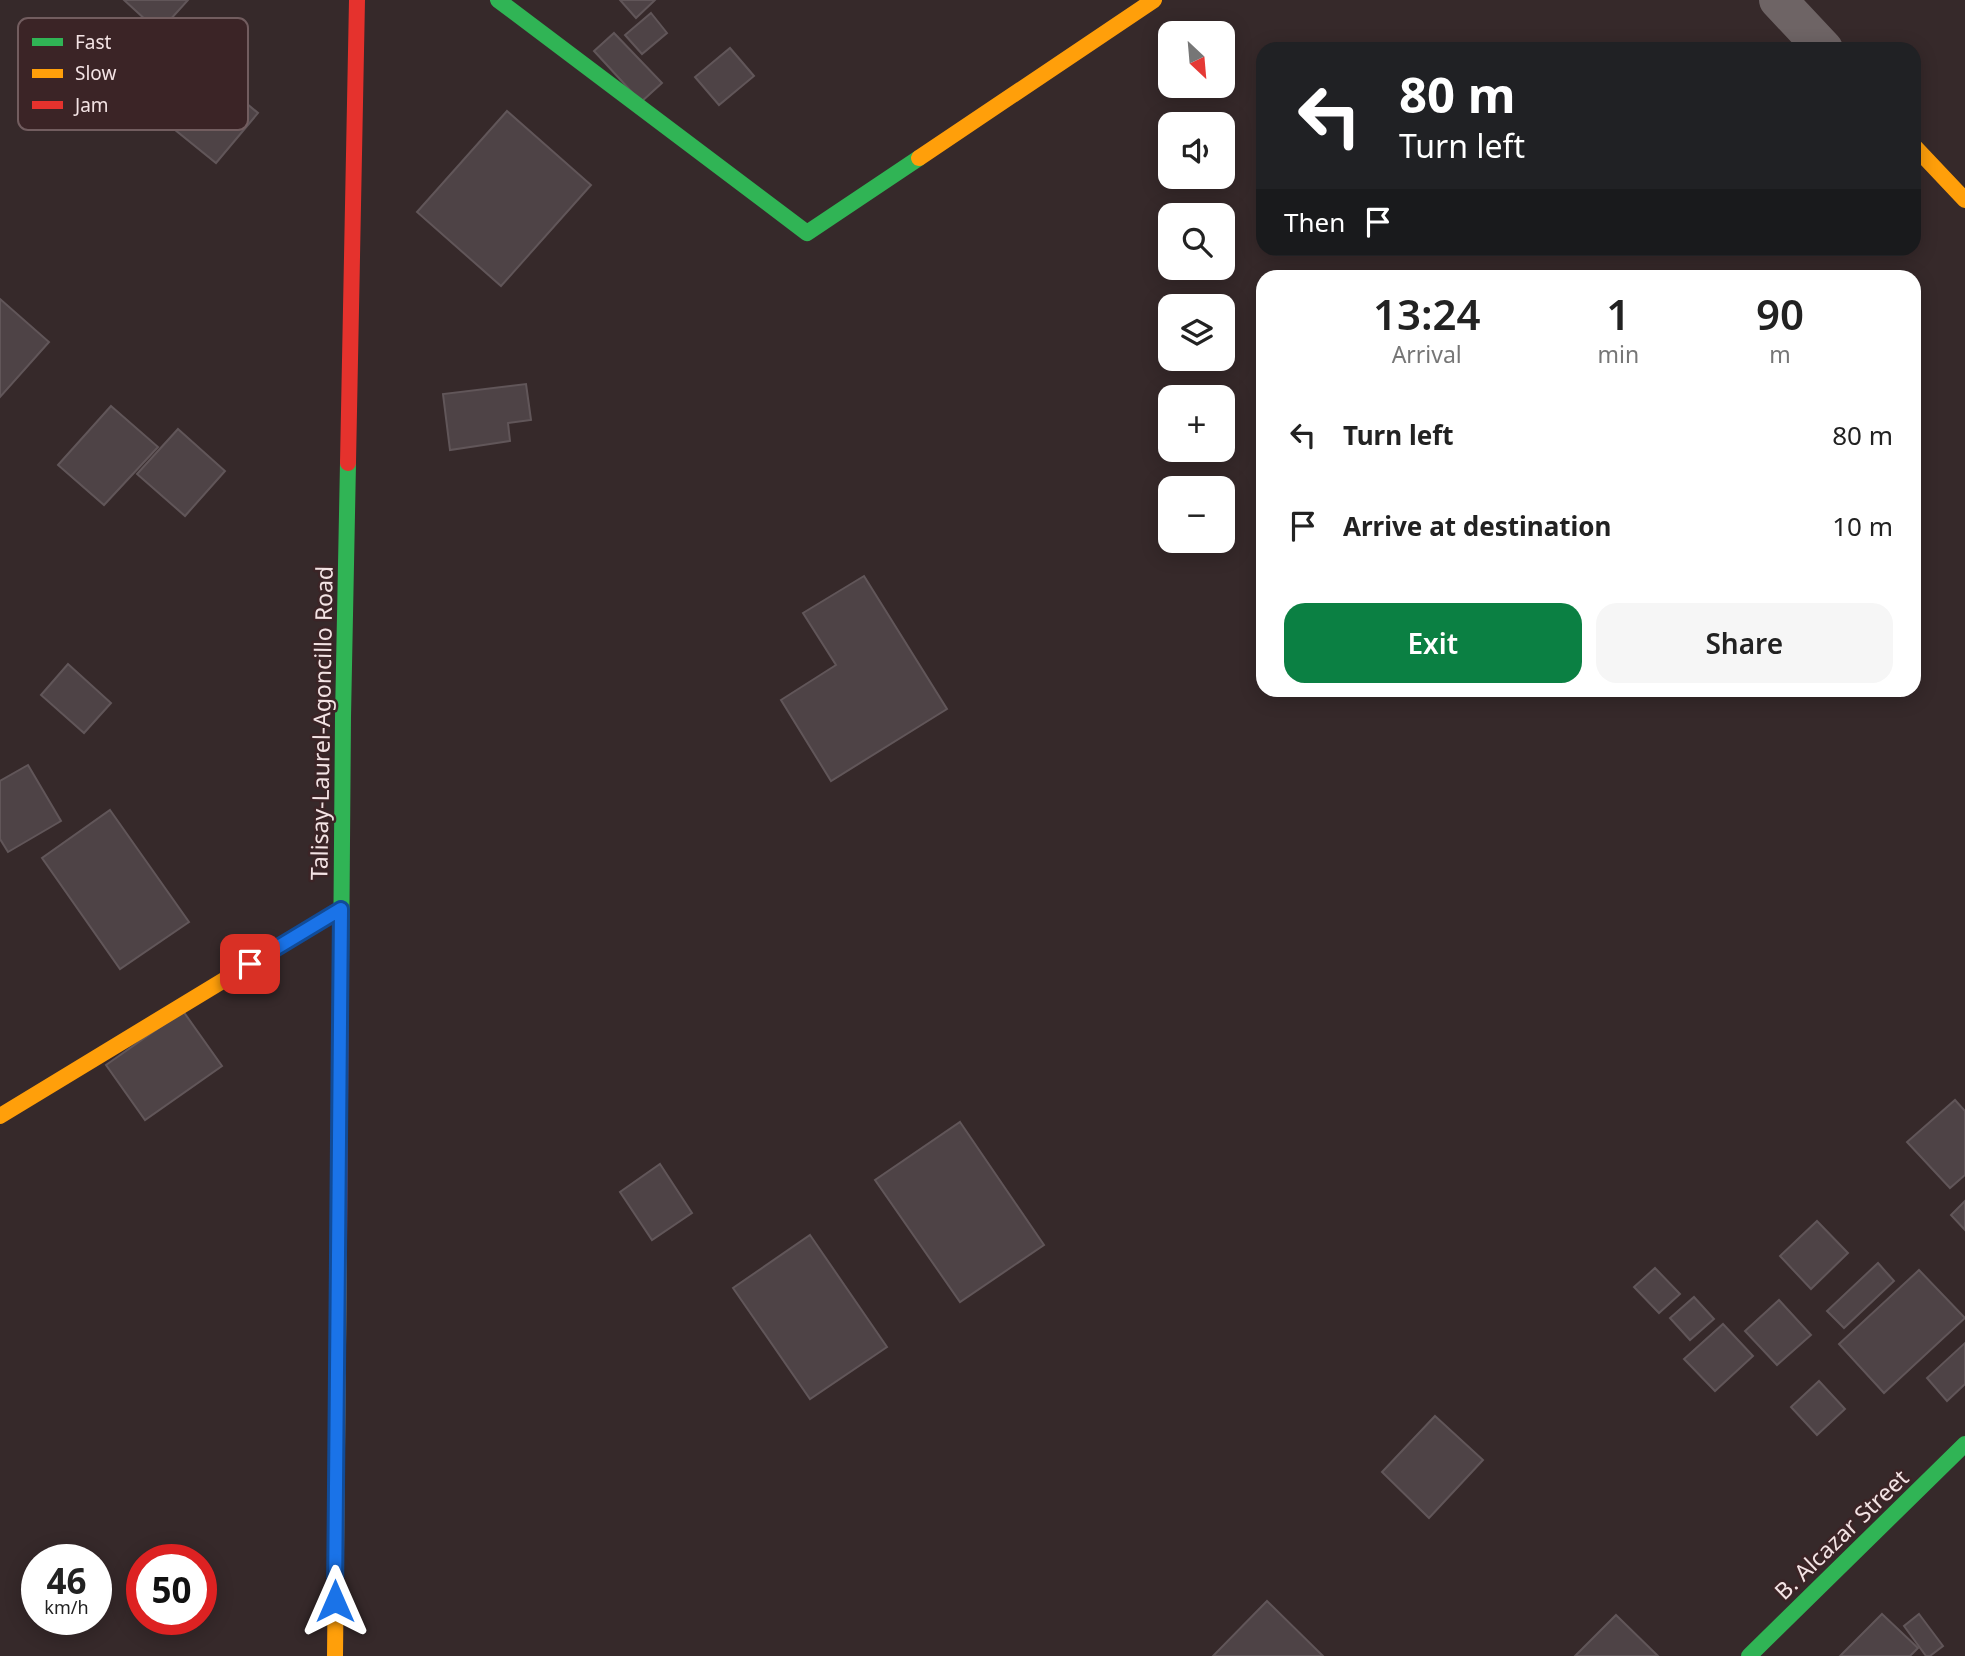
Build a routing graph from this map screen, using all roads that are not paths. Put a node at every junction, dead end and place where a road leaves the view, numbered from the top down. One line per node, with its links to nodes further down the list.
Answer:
1 (357, 0): 8 (main road, Talisay-Laurel-Agoncillo Road)
2 (498, 0): 3 (main road)
3 (1154, 0)
4 (1778, 0): 5 (street)
5 (1817, 42)
6 (1921, 153): 7 (main road)
7 (1965, 200)
8 (341, 909): 9 (main road); 11 (main road, Talisay-Laurel-Agoncillo Road)
9 (0, 1116)
10 (1965, 1444): 12 (main road, B. Alcazar Street)
11 (335, 1656)
12 (1748, 1656)

